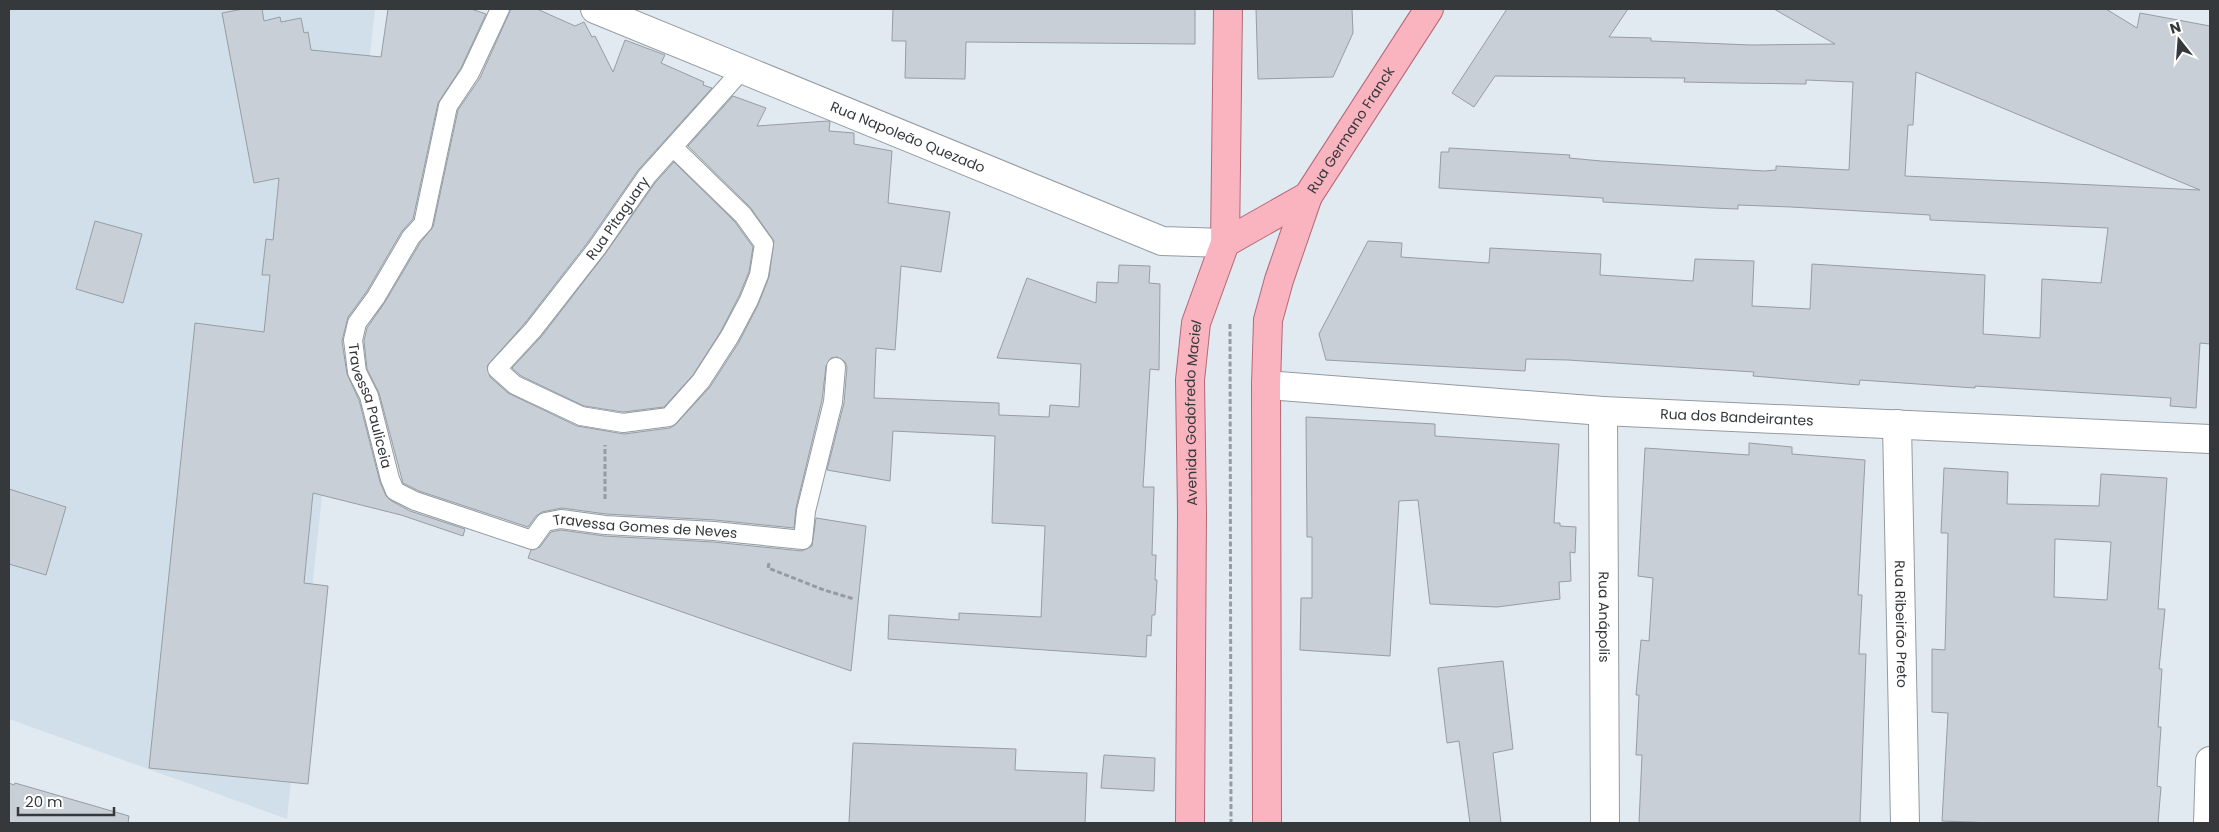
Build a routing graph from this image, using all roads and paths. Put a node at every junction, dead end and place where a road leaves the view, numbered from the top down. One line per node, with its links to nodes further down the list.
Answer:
1 (500, 9): 17 (lane, Travessa Pauliceia)
2 (596, 9): 5 (street, Rua Napoleão Quezado)
3 (1228, 9): 8 (main road, Avenida Godofredo Maciel)
4 (1429, 9): 7 (main road, Rua Germano Franck)
5 (742, 70): 6 (lane, Rua Pitaguary); 8 (street, Rua Napoleão Quezado)
6 (674, 148): 14 (lane); 14 (lane, Rua Pitaguary)
7 (1308, 196): 8 (main road, Rua Germano Franck); 9 (main road)
8 (1225, 243): 10 (main road, Avenida Godofredo Maciel)
9 (1268, 320): 10 (path); 12 (main road)
10 (1196, 323): 22 (main road, Avenida Godofredo Maciel)
11 (836, 367): 19 (lane, Travessa Gomes de Neves)
12 (1266, 385): 13 (street, Rua dos Bandeirantes); 23 (main road)
13 (1603, 411): 15 (street, Rua dos Bandeirantes); 24 (street, Rua Anápolis)
14 (605, 420): 18 (path)
15 (1898, 424): 16 (street, Rua dos Bandeirantes); 25 (street, Rua Ribeirão Preto)
16 (2210, 439)
17 (390, 479): 18 (lane, Travessa Gomes de Neves)
18 (605, 525): 19 (lane, Travessa Gomes de Neves)
19 (775, 538): 20 (path)
20 (854, 599)
21 (2210, 761): 26 (street)
22 (1190, 823)
23 (1267, 823)
24 (1605, 823)
25 (1905, 823)
26 (2208, 823)

